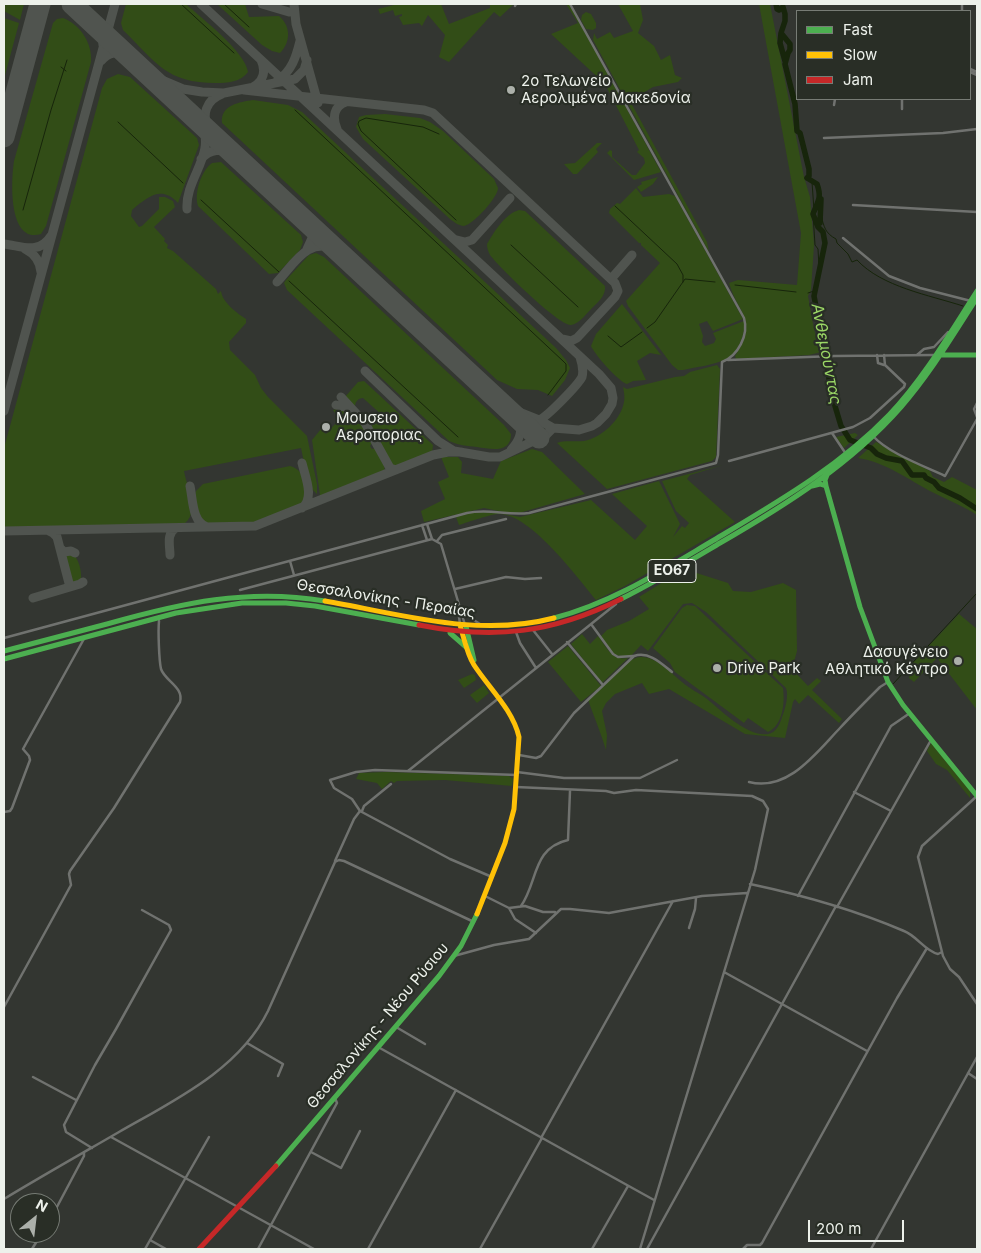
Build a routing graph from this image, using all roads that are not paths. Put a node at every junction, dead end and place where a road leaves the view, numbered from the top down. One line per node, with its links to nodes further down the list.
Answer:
1 (570, 4): 20 (street)
2 (834, 100): 4 (street)
3 (902, 100): 5 (street)
4 (834, 106)
5 (902, 109)
6 (977, 130): 7 (street)
7 (824, 138)
8 (853, 205): 9 (street)
9 (977, 212)
10 (843, 238): 12 (street)
11 (977, 291): 12 (main road, Θεσσαλονίκης - Περαίας / ΕΟ67)
12 (974, 301): 13 (main road, Θεσσαλονίκης - Περαίας / ΕΟ67)
13 (965, 313): 14 (main road, Θεσσαλονίκης - Περαίας / ΕΟ67); 18 (main road, Θεσσαλονίκης - Περαίας / ΕΟ67)
14 (956, 323): 17 (street); 18 (main road, Θεσσαλονίκης - Περαίας / ΕΟ67)
15 (877, 355): 16 (street); 20 (street); 21 (street)
16 (884, 355): 17 (street); 21 (street)
17 (917, 355): 18 (street)
18 (936, 355): 19 (main road); 25 (main road, Θεσσαλονίκης - Περαίας / ΕΟ67)
19 (977, 355)
20 (728, 360): 33 (street)
21 (884, 365): 24 (street)
22 (977, 403): 23 (street)
23 (977, 418): 25 (street)
24 (832, 433): 27 (street); 28 (street)
25 (869, 438): 26 (main road, Θεσσαλονίκης - Περαίας / ΕΟ67)
26 (853, 451): 27 (main road, Θεσσαλονίκης - Περαίας / ΕΟ67); 29 (main road, Θεσσαλονίκης - Περαίας / ΕΟ67)
27 (846, 454): 49 (main road, Θεσσαλονίκης - Περαίας / ΕΟ67)
28 (729, 460)
29 (827, 475): 30 (main road, Θεσσαλονίκης - Περαίας / ΕΟ67); 31 (main road)
30 (812, 486): 31 (main road); 44 (main road, Θεσσαλονίκης - Περαίας / ΕΟ67)
31 (826, 486): 65 (main road)
32 (506, 519): 37 (street)
33 (426, 524): 34 (street); 35 (street)
34 (422, 525): 36 (street); 38 (street)
35 (432, 539): 36 (street); 37 (street)
36 (427, 540): 39 (street)
37 (437, 541): 41 (street)
38 (290, 561): 39 (street); 55 (street)
39 (294, 575): 42 (street)
40 (541, 578): 41 (street)
41 (455, 589): 43 (street)
42 (240, 590)
43 (457, 600): 45 (street); 48 (street)
44 (619, 601): 47 (street); 50 (main road, Θεσσαλονίκης - Περαίας / ΕΟ67)
45 (462, 613): 48 (street); 49 (street)
46 (159, 621): 107 (street)
47 (591, 624): 56 (street); 60 (street)
48 (463, 626): 49 (main road, Θεσσαλονίκης - Περαίας / ΕΟ67); 53 (main road, Θεσσαλονίκης - Νέου Ρύσιου); 58 (main road, Θεσσαλονίκης - Περαίας)
49 (491, 627)
50 (533, 629): 52 (main road, Θεσσαλονίκης - Περαίας / ΕΟ67); 59 (street)
51 (447, 631): 53 (main road, Θεσσαλονίκης - Περαίας); 54 (main road, Θεσσαλονίκης - Περαίας); 57 (main road)
52 (516, 632): 53 (main road, Θεσσαλονίκης - Περαίας / ΕΟ67); 63 (street)
53 (465, 634): 57 (main road, Θεσσαλονίκης - Νέου Ρύσιου); 62 (main road, Θεσσαλονίκης - Νέου Ρύσιου)
54 (85, 637): 61 (main road, Θεσσαλονίκης - Περαίας); 82 (street)
55 (4, 638)
56 (567, 642): 59 (street); 66 (street)
57 (466, 647): 62 (main road, Θεσσαλονίκης - Νέου Ρύσιου)
58 (4, 651)
59 (552, 654): 63 (street)
60 (634, 656): 64 (street); 66 (street)
61 (4, 658)
62 (476, 667): 67 (main road, Θεσσαλονίκης - Νέου Ρύσιου)
63 (536, 668): 67 (street)
64 (672, 672)
65 (888, 682): 68 (main road); 74 (street)
66 (603, 685): 70 (street)
67 (498, 699): 70 (main road, Θεσσαλονίκης - Νέου Ρύσιου); 72 (street)
68 (910, 713): 69 (main road); 78 (street)
69 (931, 738): 79 (main road); 81 (street)
70 (519, 754): 73 (main road, Θεσσαλονίκης - Νέου Ρύσιου)
71 (677, 760): 73 (street)
72 (408, 771): 73 (street); 80 (street)
73 (517, 775): 76 (main road, Θεσσαλονίκης - Νέου Ρύσιου)
74 (749, 782)
75 (391, 784): 80 (street)
76 (516, 786): 77 (street); 86 (main road, Θεσσαλονίκης - Νέου Ρύσιου)
77 (570, 791): 87 (street); 93 (street)
78 (854, 792): 81 (street); 90 (street)
79 (977, 796): 102 (street)
80 (361, 811): 83 (street); 86 (street)
81 (890, 811): 94 (street)
82 (4, 812)
83 (336, 858): 84 (street); 85 (street)
84 (340, 860): 85 (street); 98 (street)
85 (335, 862): 109 (street)
86 (492, 877): 89 (main road, Θεσσαλονίκης - Νέου Ρύσιου)
87 (750, 884): 88 (street); 90 (street)
88 (747, 893): 91 (street); 104 (street)
89 (484, 896): 95 (street); 98 (main road, Θεσσαλονίκης - Νέου Ρύσιου)
90 (798, 896): 94 (street)
91 (696, 898): 92 (street); 99 (street)
92 (673, 901): 96 (street); 124 (street)
93 (521, 906): 95 (street); 96 (street)
94 (836, 907): 101 (street); 105 (street)
95 (509, 908): 100 (street)
96 (561, 909): 100 (street)
97 (142, 910): 120 (street)
98 (474, 922): 103 (main road, Θεσσαλονίκης - Νέου Ρύσιου)
99 (689, 928)
100 (536, 933): 103 (street)
101 (927, 948): 102 (street); 112 (street)
102 (942, 952): 106 (street)
103 (454, 956): 108 (main road, Θεσσαλονίκης - Νέου Ρύσιου)
104 (724, 972): 105 (street); 131 (street)
105 (782, 1004): 112 (street); 145 (street)
106 (977, 1004)
107 (4, 1007)
108 (395, 1027): 110 (street); 111 (main road, Θεσσαλονίκης - Νέου Ρύσιου)
109 (247, 1043): 116 (street); 122 (street)
110 (425, 1044)
111 (378, 1047): 118 (street); 119 (main road, Θεσσαλονίκης - Νέου Ρύσιου)
112 (868, 1052): 146 (street)
113 (977, 1057): 114 (street)
114 (968, 1073): 117 (street); 147 (street)
115 (33, 1076): 120 (street)
116 (278, 1076)
117 (977, 1079)
118 (456, 1090): 124 (street); 141 (street)
119 (335, 1098): 126 (street); 133 (main road, Θεσσαλονίκης - Νέου Ρύσιου)
120 (76, 1100): 125 (street)
121 (360, 1131): 126 (street)
122 (111, 1137): 125 (street); 128 (street)
123 (208, 1137): 128 (street)
124 (541, 1138): 129 (street); 142 (street)
125 (92, 1148): 127 (street)
126 (311, 1152): 134 (street)
127 (84, 1153): 130 (street); 132 (street)
128 (186, 1178): 133 (street); 135 (street)
129 (628, 1186): 131 (street); 143 (street)
130 (4, 1200)
131 (654, 1200): 144 (street)
132 (60, 1201)
133 (238, 1207): 134 (street); 138 (main road, Θεσσαλονίκης - Νέου Ρύσιου)
134 (271, 1226): 139 (street); 140 (street)
135 (150, 1240): 136 (street); 137 (street)
136 (145, 1249)
137 (166, 1249)
138 (199, 1249)
139 (258, 1249)
140 (314, 1249)
141 (368, 1249)
142 (480, 1249)
143 (592, 1249)
144 (640, 1249)
145 (647, 1249)
146 (742, 1249)
147 (871, 1249)

